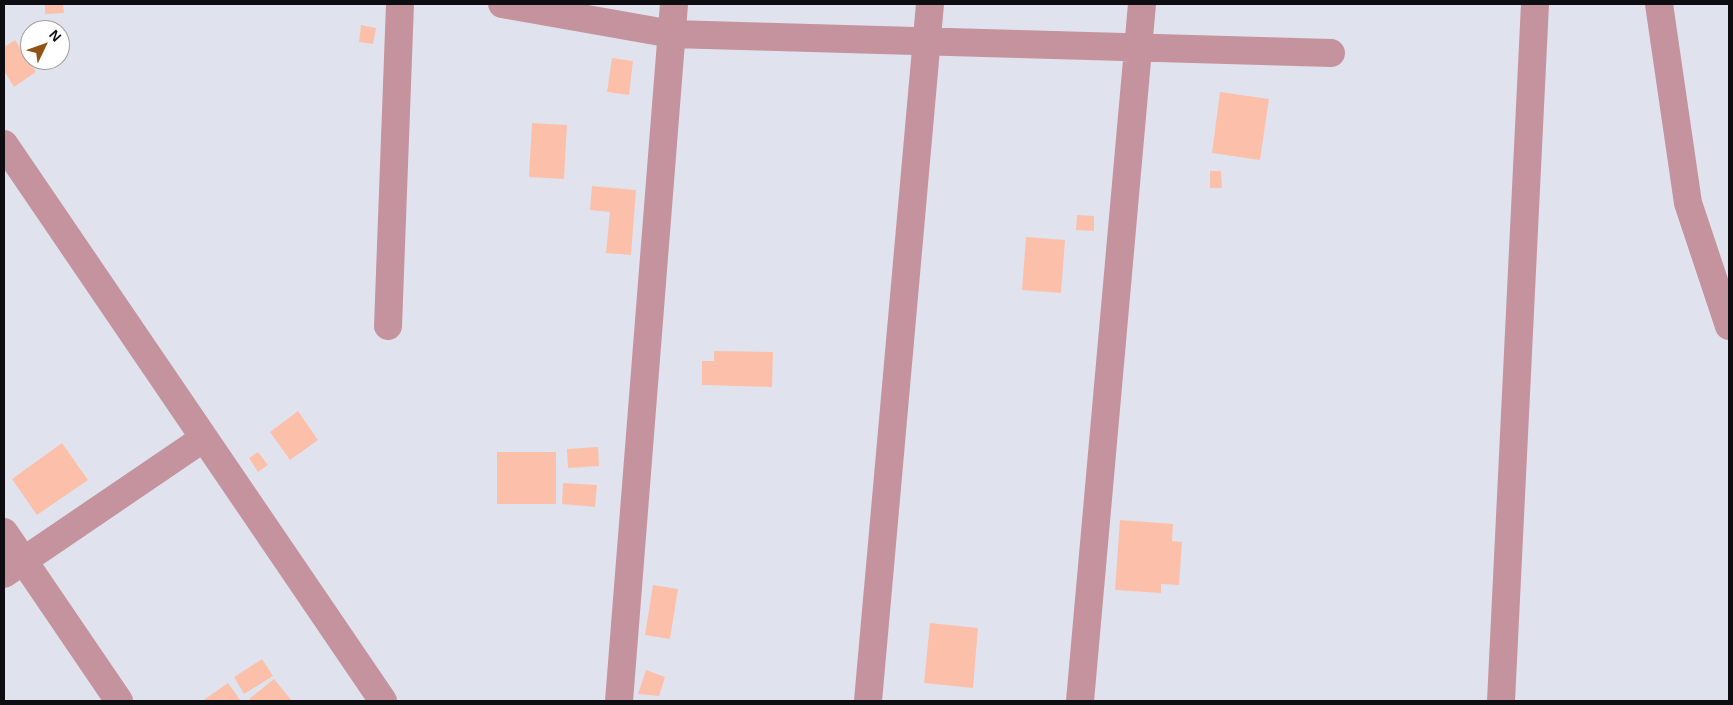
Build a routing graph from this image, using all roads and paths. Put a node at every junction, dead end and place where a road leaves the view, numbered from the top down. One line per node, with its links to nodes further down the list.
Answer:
1 (400, 4): 13 (street)
2 (502, 4): 8 (street)
3 (674, 4): 8 (street)
4 (930, 4): 9 (street)
5 (1142, 4): 10 (street)
6 (1535, 4): 23 (street)
7 (1659, 4): 14 (street)
8 (672, 34): 9 (street); 20 (street)
9 (927, 41): 10 (street); 21 (street)
10 (1138, 47): 11 (street); 22 (street)
11 (1331, 52)
12 (4, 144): 15 (street)
13 (388, 326)
14 (1729, 326)
15 (204, 438): 17 (street); 19 (street)
16 (4, 532): 17 (street)
17 (14, 567): 18 (street)
18 (119, 701)
19 (383, 701)
20 (619, 701)
21 (868, 701)
22 (1080, 701)
23 (1501, 701)

